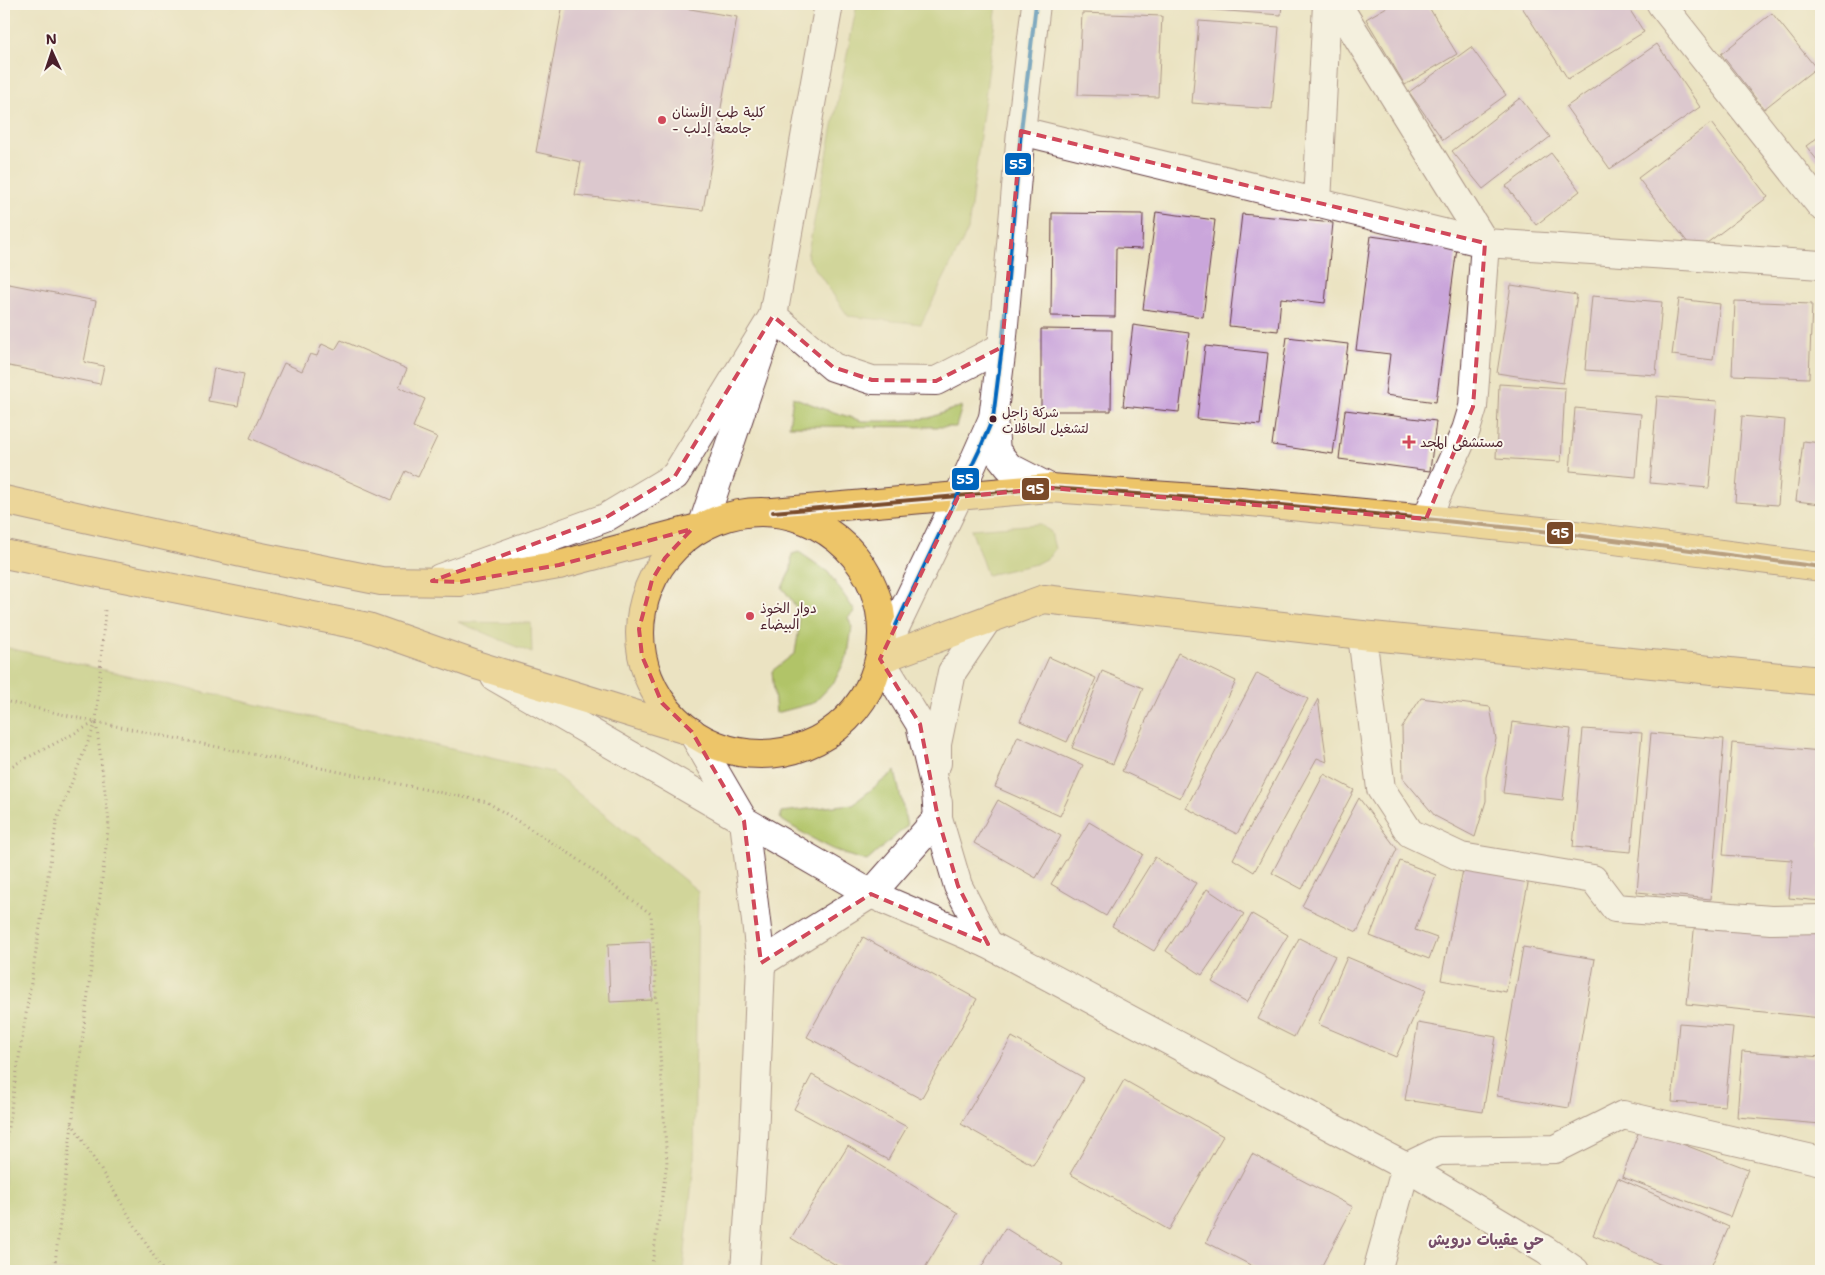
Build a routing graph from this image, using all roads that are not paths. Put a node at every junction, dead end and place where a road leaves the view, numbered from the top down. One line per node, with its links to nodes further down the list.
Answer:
1 (829, 4): 11 (street)
2 (1036, 4): 6 (street)
3 (1327, 4): 7 (street)
4 (1337, 4): 9 (street)
5 (1660, 4): 8 (street)
6 (1022, 131): 7 (street); 12 (street)
7 (1317, 203): 9 (street)
8 (1821, 206)
9 (1485, 243): 10 (street); 18 (street)
10 (1821, 265)
11 (773, 316): 12 (street); 19 (street); 22 (street)
12 (1002, 347): 13 (street)
13 (993, 418): 14 (street); 15 (street)
14 (1050, 488): 15 (main road); 18 (main road)
15 (958, 497): 17 (main road); 25 (street)
16 (4, 500): 22 (main road)
17 (773, 512): 19 (main road); 25 (main road)
18 (1426, 520): 21 (main road)
19 (702, 527): 22 (main road); 28 (main road)
20 (4, 554): 26 (main road)
21 (1821, 567)
22 (432, 581)
23 (987, 620): 24 (main road); 25 (main road); 29 (street)
24 (1362, 635): 27 (main road); 32 (street)
25 (880, 658): 28 (main road); 29 (street)
26 (476, 665): 28 (main road); 30 (street)
27 (1821, 681)
28 (692, 732): 30 (street)
29 (938, 818): 31 (street); 33 (street)
30 (744, 821): 31 (street); 34 (street)
31 (871, 894): 33 (street); 34 (street)
32 (1821, 919)
33 (988, 944): 36 (street)
34 (761, 963): 37 (street)
35 (1821, 1161): 36 (street)
36 (1406, 1167): 38 (street); 39 (street)
37 (745, 1271)
38 (1377, 1271)
39 (1575, 1271)

